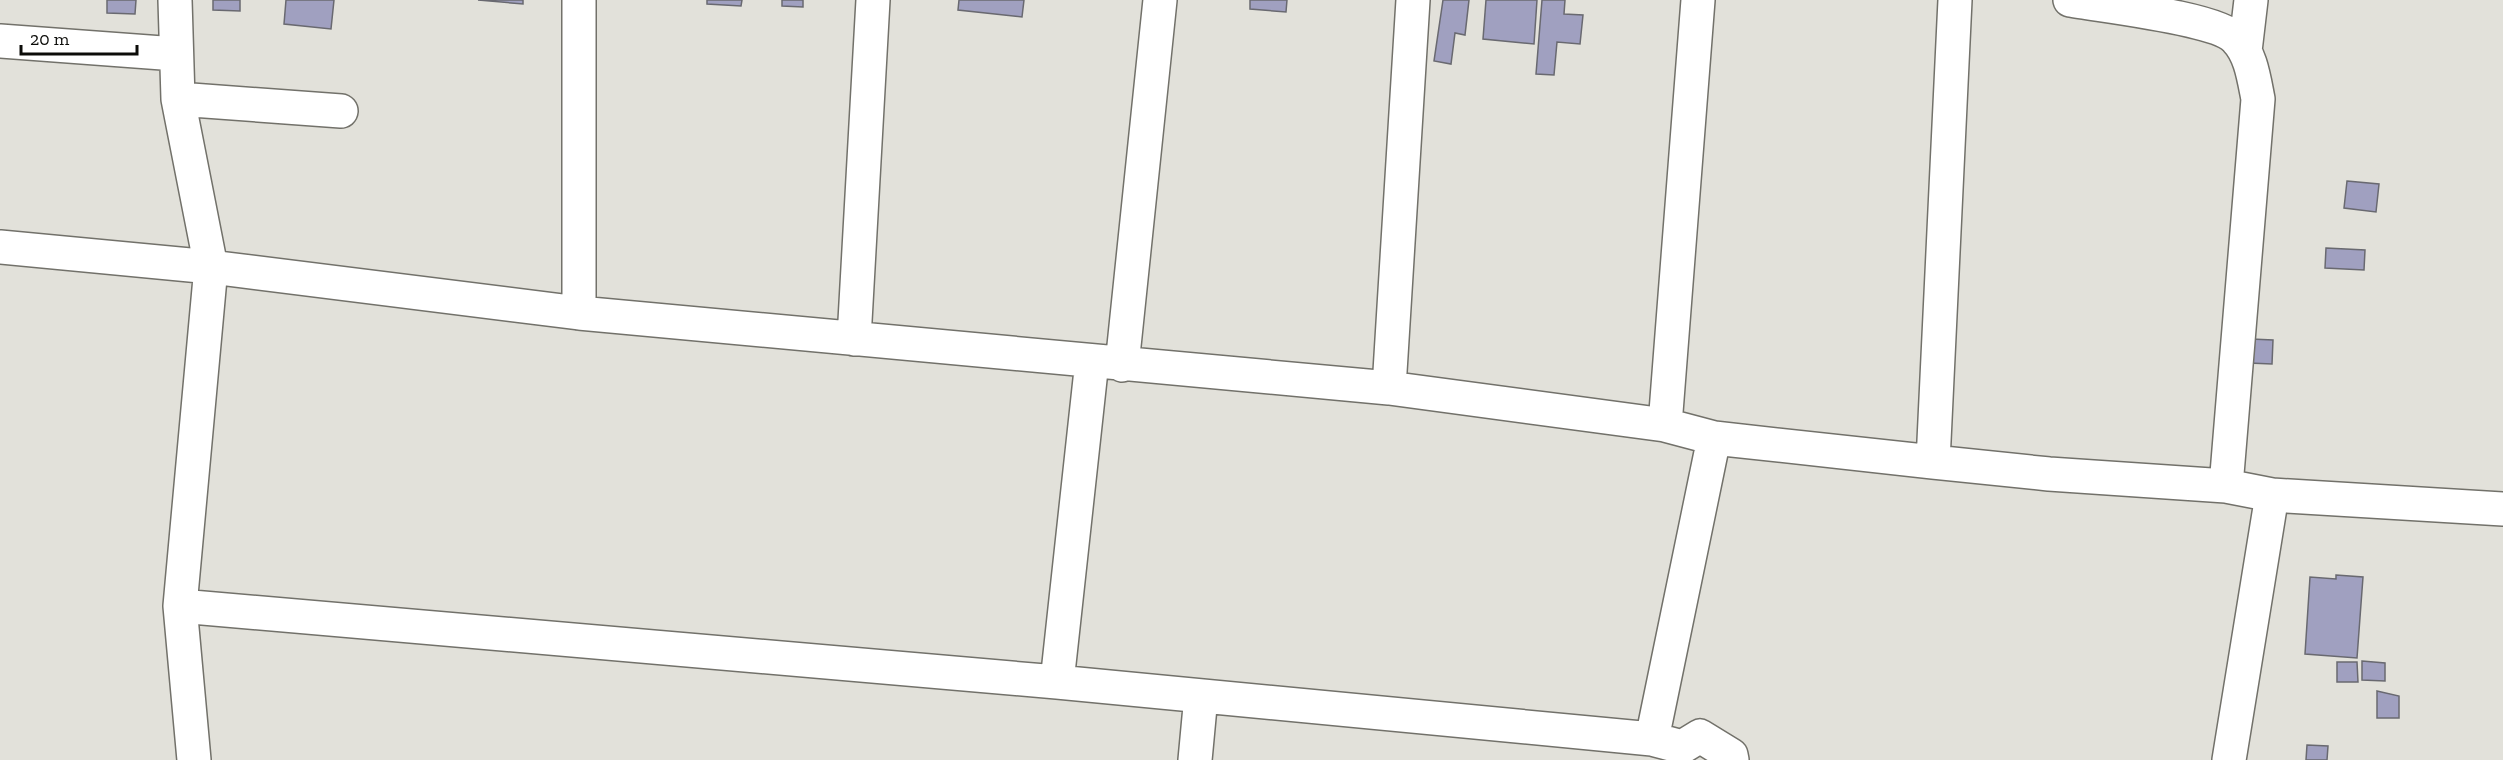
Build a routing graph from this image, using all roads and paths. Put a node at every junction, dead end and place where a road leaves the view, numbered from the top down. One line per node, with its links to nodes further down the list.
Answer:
1 (174, 0): 12 (street)
2 (579, 0): 17 (street)
3 (873, 0): 18 (street)
4 (1160, 0): 19 (street)
5 (1413, 0): 20 (street)
6 (1698, 0): 21 (street)
7 (1955, 0): 23 (street)
8 (2070, 0): 11 (street)
9 (2251, 0): 11 (street)
10 (0, 41): 12 (street)
11 (2244, 51): 24 (street)
12 (177, 54): 13 (street)
13 (178, 99): 14 (street); 16 (street)
14 (341, 111)
15 (0, 247): 16 (street)
16 (211, 267): 17 (street); 27 (street)
17 (579, 313): 18 (street)
18 (854, 339): 19 (street)
19 (1107, 363): 20 (street); 28 (street)
20 (1389, 388): 21 (street)
21 (1665, 425): 22 (street)
22 (1714, 438): 23 (street); 30 (street)
23 (1933, 462): 24 (street)
24 (2226, 486): 25 (street)
25 (2272, 495): 26 (street); 34 (street)
26 (2503, 509)
27 (180, 606): 28 (street); 31 (street)
28 (1057, 682): 29 (street)
29 (1201, 696): 30 (street); 32 (street)
30 (1652, 739): 33 (street)
31 (194, 760)
32 (1195, 760)
33 (1732, 760)
34 (2229, 760)

